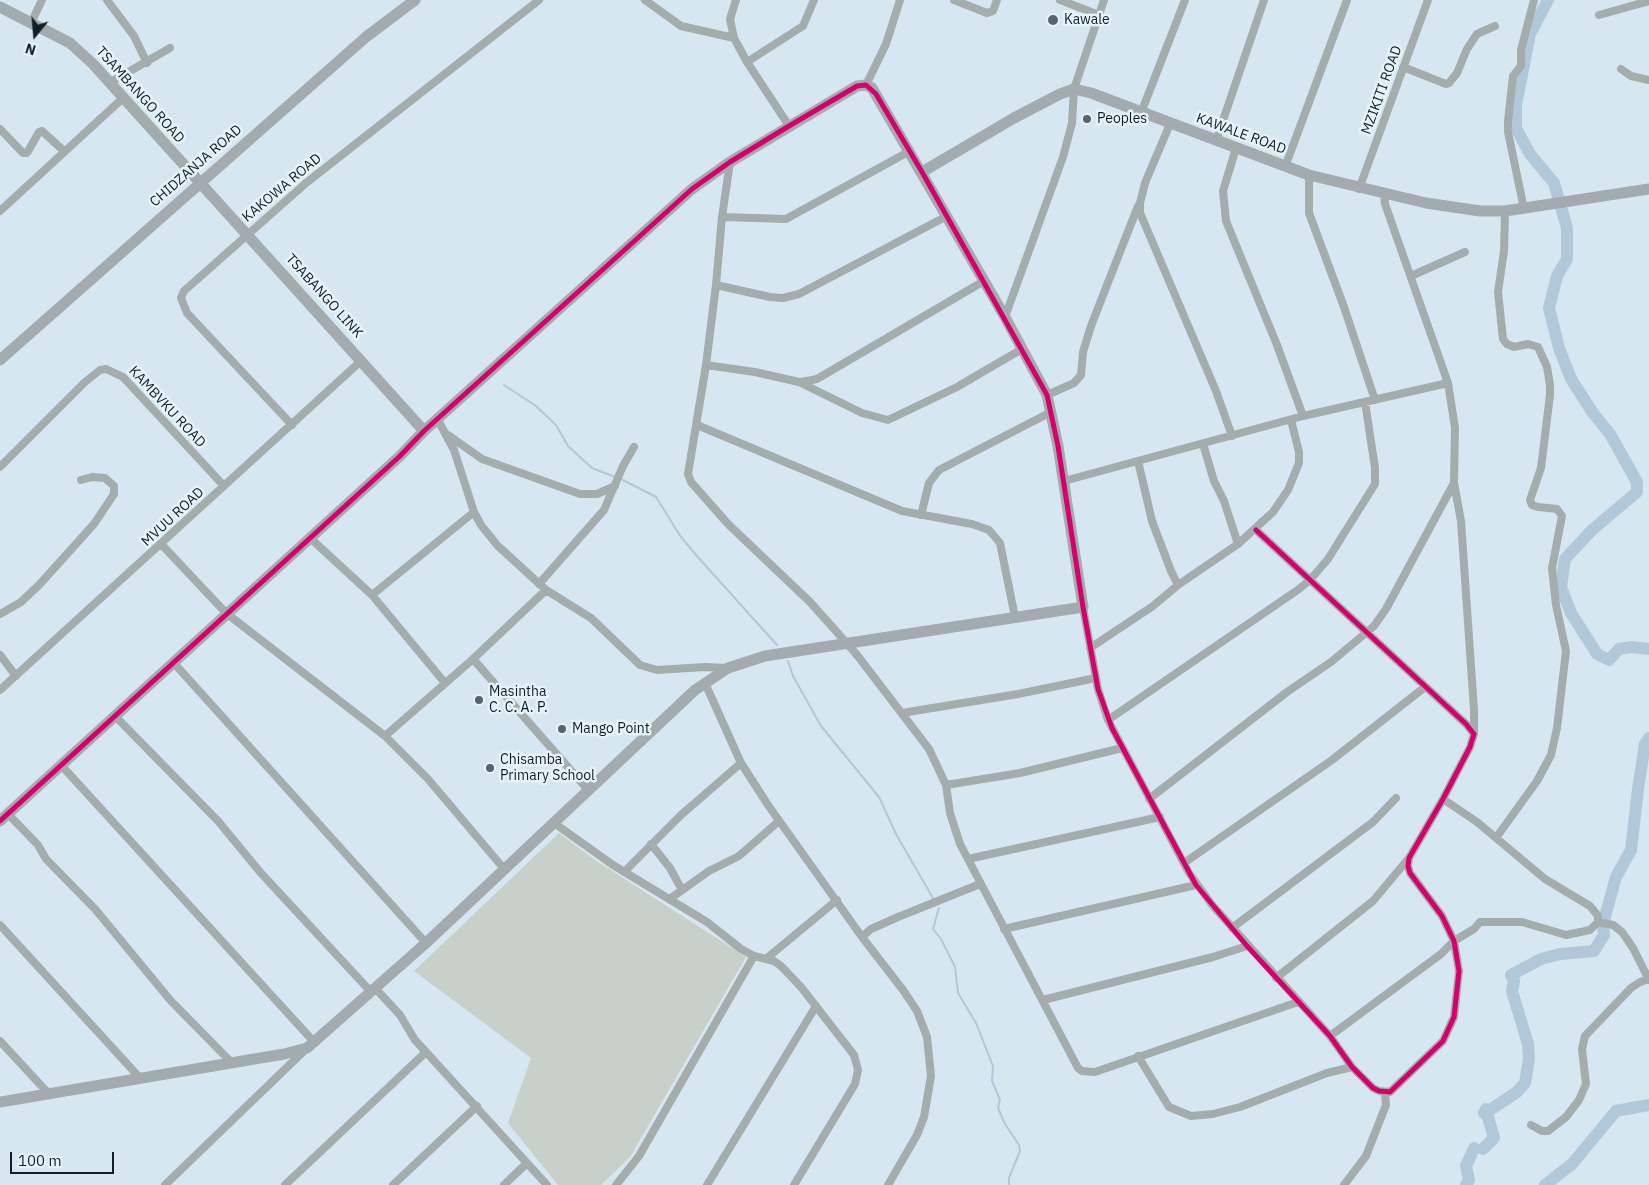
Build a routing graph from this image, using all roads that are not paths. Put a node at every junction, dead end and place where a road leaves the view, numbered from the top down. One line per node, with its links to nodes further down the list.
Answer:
1 (42, 0): 22 (street)
2 (107, 0): 27 (street)
3 (415, 0): 47 (street, CHIDZANJA ROAD)
4 (539, 0): 57 (street, KAKOWA ROAD)
5 (645, 0): 24 (street)
6 (736, 0): 24 (street)
7 (814, 0): 26 (street)
8 (900, 0): 32 (street)
9 (954, 0): 10 (street)
10 (997, 0)
11 (1060, 0): 20 (street)
12 (1104, 0): 20 (street)
13 (1184, 0): 35 (street)
14 (1264, 0): 39 (street)
15 (1347, 0): 44 (street)
16 (1428, 0): 28 (street, MZIKITI ROAD)
17 (1534, 0): 52 (street)
18 (1649, 2): 21 (street)
19 (0, 7): 22 (street, TSAMBANGO ROAD)
20 (1099, 15): 33 (street)
21 (1599, 15)
22 (31, 23): 31 (street, TSAMBANGO ROAD)
23 (1495, 26): 28 (street)
24 (734, 38): 26 (street)
25 (170, 48): 27 (street)
26 (747, 62): 37 (street)
27 (147, 63): 31 (street)
28 (1403, 67): 48 (street, MZIKITI ROAD)
29 (1621, 69): 30 (street)
30 (1649, 80)
31 (112, 82): 34 (street, TSAMBANGO ROAD)
32 (866, 85): 37 (street); 42 (street)
33 (1074, 89): 35 (street, KAWALE ROAD); 45 (street); 62 (street)
34 (123, 98): 41 (street); 47 (street, TSAMBANGO ROAD)
35 (1141, 113): 36 (street, KAWALE ROAD)
36 (1170, 124): 39 (street, KAWALE ROAD); 51 (street)
37 (789, 126): 43 (street)
38 (0, 129): 41 (street)
39 (1216, 141): 40 (street, KAWALE ROAD)
40 (1236, 148): 44 (street, KAWALE ROAD); 73 (street)
41 (64, 151): 53 (street)
42 (910, 152): 45 (street); 56 (street)
43 (730, 162): 56 (street); 76 (street)
44 (1285, 167): 46 (street, KAWALE ROAD)
45 (922, 172): 55 (street)
46 (1309, 175): 48 (street, KAWALE ROAD); 70 (street)
47 (199, 183): 57 (street, TSABANGO LINK); 64 (street, CHIDZANJA ROAD)
48 (1359, 188): 50 (street, KAWALE ROAD)
49 (1649, 189): 52 (street, KAWALE ROAD)
50 (1384, 194): 54 (street, KAWALE ROAD); 59 (street)
51 (1140, 203): 69 (street); 79 (street)
52 (1524, 209): 54 (street, KAWALE ROAD)
53 (0, 210)
54 (1505, 211): 134 (street)
55 (947, 216): 60 (street); 61 (street)
56 (722, 217): 61 (street)
57 (247, 234): 65 (street, TSABANGO LINK); 75 (street, KAKOWA ROAD)
58 (1465, 252): 59 (street)
59 (1411, 276): 68 (street)
60 (984, 281): 62 (street); 67 (street)
61 (716, 285): 66 (street)
62 (1005, 317): 63 (street)
63 (1022, 350): 67 (street); 69 (street)
64 (0, 360)
65 (362, 360): 75 (street, MVUU ROAD); 78 (street, TSABANGO LINK)
66 (706, 365): 67 (street); 77 (street)
67 (799, 382)
68 (1448, 383): 70 (street); 86 (street)
69 (1047, 395): 72 (street)
70 (1375, 400): 71 (street)
71 (1365, 402): 73 (street); 95 (street)
72 (1051, 412): 85 (street); 90 (street)
73 (1303, 416): 74 (street)
74 (1291, 420): 79 (street); 91 (street)
75 (292, 425): 87 (street, MVUU ROAD)
76 (440, 425): 78 (street); 88 (street); 89 (street)
77 (697, 425): 90 (street); 105 (street)
78 (424, 431): 92 (street)
79 (1232, 436): 80 (street)
80 (1203, 444): 82 (street); 93 (street)
81 (634, 447): 88 (street)
82 (1138, 461): 85 (street); 97 (street)
83 (0, 467): 87 (street, KAMBVKU ROAD)
84 (81, 480): 102 (street)
85 (1064, 481): 100 (street)
86 (1454, 483): 104 (street); 120 (street)
87 (224, 486): 94 (street, MVUU ROAD)
88 (615, 486): 96 (street)
89 (474, 512): 96 (street); 99 (street)
90 (921, 515): 103 (street)
91 (1256, 530): 93 (street); 95 (street)
92 (310, 537): 99 (street); 101 (street)
93 (1238, 544): 97 (street)
94 (162, 545): 101 (street); 111 (street, MVUU ROAD)
95 (1310, 580): 104 (street); 119 (street)
96 (539, 584): 98 (street)
97 (1178, 585): 106 (street)
98 (546, 590): 108 (street); 110 (street)
99 (372, 595): 113 (street)
100 (1083, 607): 103 (street); 106 (street)
101 (226, 613): 109 (street); 121 (street)
102 (0, 614)
103 (1015, 617): 105 (street)
104 (1366, 633): 115 (street); 128 (street)
105 (845, 643): 110 (street); 117 (street)
106 (1090, 648): 112 (street)
107 (0, 655): 111 (street)
108 (473, 659): 113 (street); 126 (street)
109 (173, 662): 118 (street); 152 (street)
110 (728, 668): 114 (street)
111 (16, 676): 116 (street, MVUU ROAD)
112 (1096, 678): 117 (street); 119 (street)
113 (445, 683): 121 (street)
114 (705, 683): 123 (street); 126 (street)
115 (1425, 687): 120 (street); 138 (street)
116 (1, 689)
117 (902, 713): 125 (street)
118 (115, 716): 124 (street); 158 (street)
119 (1108, 720): 122 (street)
120 (1474, 734): 129 (street)
121 (385, 736): 139 (street)
122 (1122, 748): 125 (street); 128 (street)
123 (741, 763): 132 (street); 135 (street)
124 (61, 765): 130 (street); 164 (street)
125 (946, 785): 137 (street)
126 (589, 791): 133 (street)
127 (1396, 798): 148 (street)
128 (1149, 799): 131 (street)
129 (1443, 799): 134 (street); 136 (street)
130 (4, 817): 167 (street)
131 (1160, 817): 137 (street); 138 (street)
132 (779, 821): 143 (street); 145 (street)
133 (554, 823): 139 (street); 140 (street)
134 (1496, 838): 146 (street)
135 (651, 844): 140 (street); 143 (street)
136 (1409, 858): 151 (street); 156 (street)
137 (968, 859): 141 (street)
138 (1184, 863): 142 (street)
139 (505, 870): 152 (street)
140 (624, 872): 144 (street)
141 (980, 884): 149 (street); 150 (street)
142 (1196, 884): 148 (street); 149 (street)
143 (682, 890): 144 (street)
144 (671, 898): 154 (street)
145 (836, 900): 150 (street); 155 (street)
146 (1599, 922): 151 (street); 157 (street)
147 (0, 925): 169 (street)
148 (1232, 928): 153 (street)
149 (1004, 929): 159 (street)
150 (862, 937): 184 (street)
151 (1454, 940): 162 (street); 171 (street)
152 (426, 943): 158 (street)
153 (1247, 946): 156 (street); 159 (street)
154 (754, 956): 155 (street); 181 (street)
155 (767, 958): 161 (street)
156 (1276, 978): 160 (street)
157 (1648, 979): 174 (street)
158 (373, 990): 164 (street); 165 (street)
159 (1043, 1000): 166 (street)
160 (1298, 1002): 162 (street); 166 (street)
161 (816, 1006): 182 (street); 183 (street)
162 (1330, 1036): 168 (street)
163 (0, 1041): 170 (street)
164 (311, 1046): 167 (street); 176 (street)
165 (426, 1052): 173 (street); 177 (street)
166 (1138, 1056): 168 (street)
167 (231, 1062): 169 (street)
168 (1352, 1067): 171 (street)
169 (140, 1078): 170 (street)
170 (48, 1093): 172 (street)
171 (1385, 1093): 185 (street)
172 (0, 1102)
173 (476, 1106): 175 (street); 178 (street)
174 (1531, 1125)
175 (527, 1163): 179 (street); 180 (street)
176 (166, 1185)
177 (285, 1185)
178 (393, 1185)
179 (504, 1185)
180 (547, 1185)
181 (616, 1185)
182 (707, 1185)
183 (794, 1185)
184 (888, 1185)
185 (1344, 1185)

